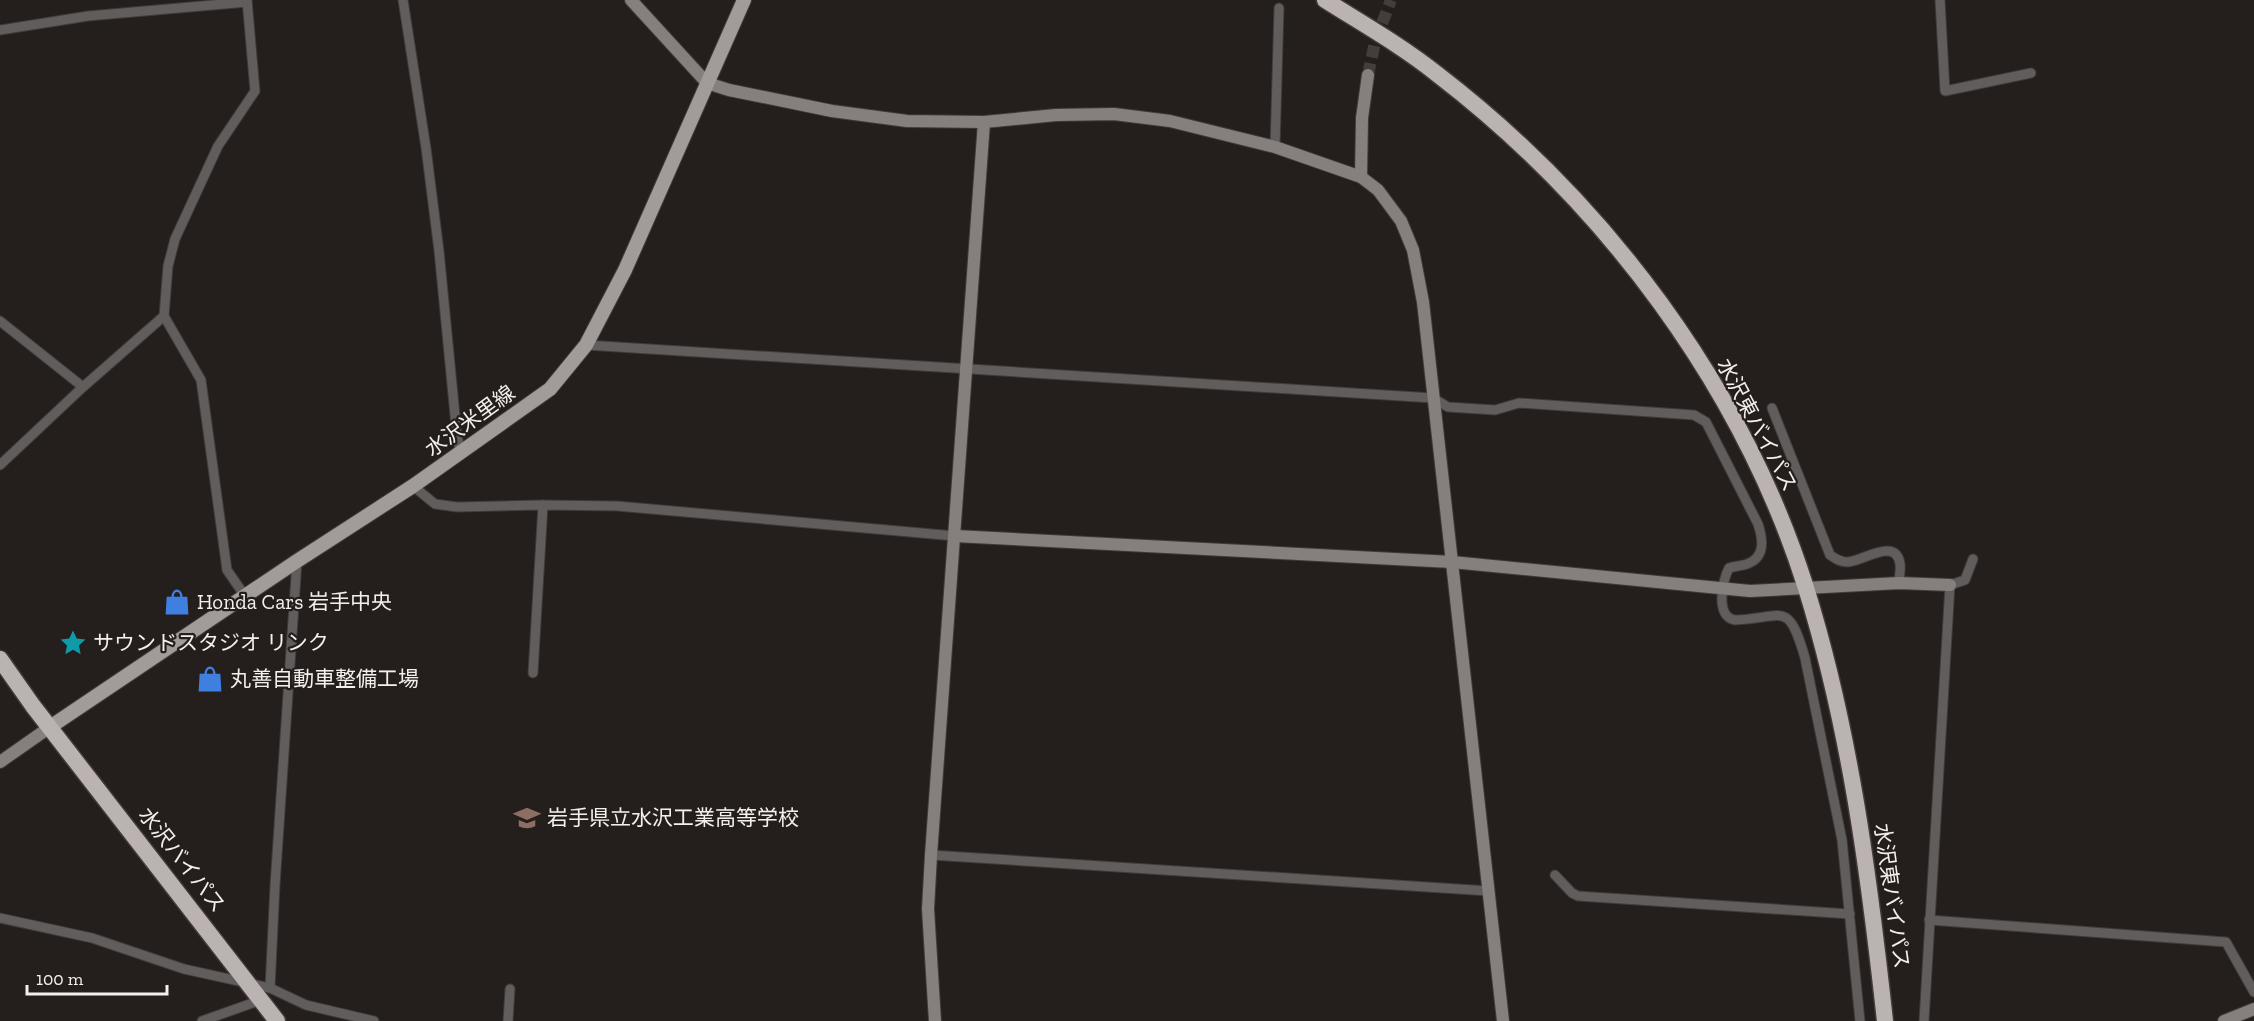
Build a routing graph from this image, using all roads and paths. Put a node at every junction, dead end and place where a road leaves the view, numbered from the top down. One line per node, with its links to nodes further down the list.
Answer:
1 (403, 0): 24 (street)
2 (631, 0): 13 (street)
3 (744, 0): 13 (main road, 水沢米里線)
4 (1325, 0): 10 (highway, 水沢東バイパス)
5 (1341, 0): 10 (highway)
6 (1940, 0): 11 (street)
7 (247, 1): 9 (street); 17 (street)
8 (1279, 8): 15 (street)
9 (0, 30)
10 (1436, 72): 34 (highway, 水沢東バイパス)
11 (2031, 73)
12 (1368, 75): 16 (street)
13 (707, 83): 14 (street); 19 (main road, 水沢米里線)
14 (984, 122): 15 (street); 20 (street)
15 (1275, 147): 16 (street)
16 (1361, 177): 22 (street)
17 (164, 316): 21 (street); 36 (street)
18 (0, 321): 21 (street)
19 (586, 345): 20 (street); 24 (main road, 水沢米里線)
20 (965, 369): 22 (street); 28 (street)
21 (82, 387): 25 (street)
22 (1433, 398): 31 (street); 35 (street)
23 (1772, 408): 32 (street)
24 (461, 453): 26 (main road, 水沢米里線)
25 (0, 465)
26 (413, 486): 27 (street); 30 (main road, 水沢米里線)
27 (543, 505): 28 (street); 38 (street)
28 (955, 536): 31 (street); 41 (street)
29 (1973, 559): 33 (street)
30 (297, 561): 36 (main road, 水沢米里線); 50 (street)
31 (1452, 562): 35 (street); 43 (street)
32 (1899, 583): 33 (street); 34 (street)
33 (1950, 585): 46 (street)
34 (1805, 588): 35 (street); 59 (highway, 水沢東バイパス)
35 (1724, 590): 44 (street)
36 (245, 596): 39 (main road, 水沢米里線)
37 (0, 659): 39 (highway, 水沢バイパス)
38 (533, 673)
39 (50, 727): 40 (street); 47 (highway, 水沢バイパス)
40 (0, 762)
41 (931, 855): 43 (street); 56 (street)
42 (1555, 875): 44 (street)
43 (1489, 891): 57 (street)
44 (1850, 914): 58 (street)
45 (0, 918): 47 (street)
46 (1929, 920): 49 (street); 60 (street)
47 (251, 984): 50 (highway, 水沢バイパス)
48 (510, 989): 55 (street)
49 (2254, 992)
50 (265, 994): 52 (street); 53 (highway, 水沢バイパス); 54 (street)
51 (2254, 1009): 61 (street)
52 (202, 1021)
53 (277, 1021)
54 (374, 1021)
55 (508, 1021)
56 (935, 1021)
57 (1503, 1021)
58 (1860, 1021)
59 (1885, 1021)
60 (1924, 1021)
61 (2224, 1021)

